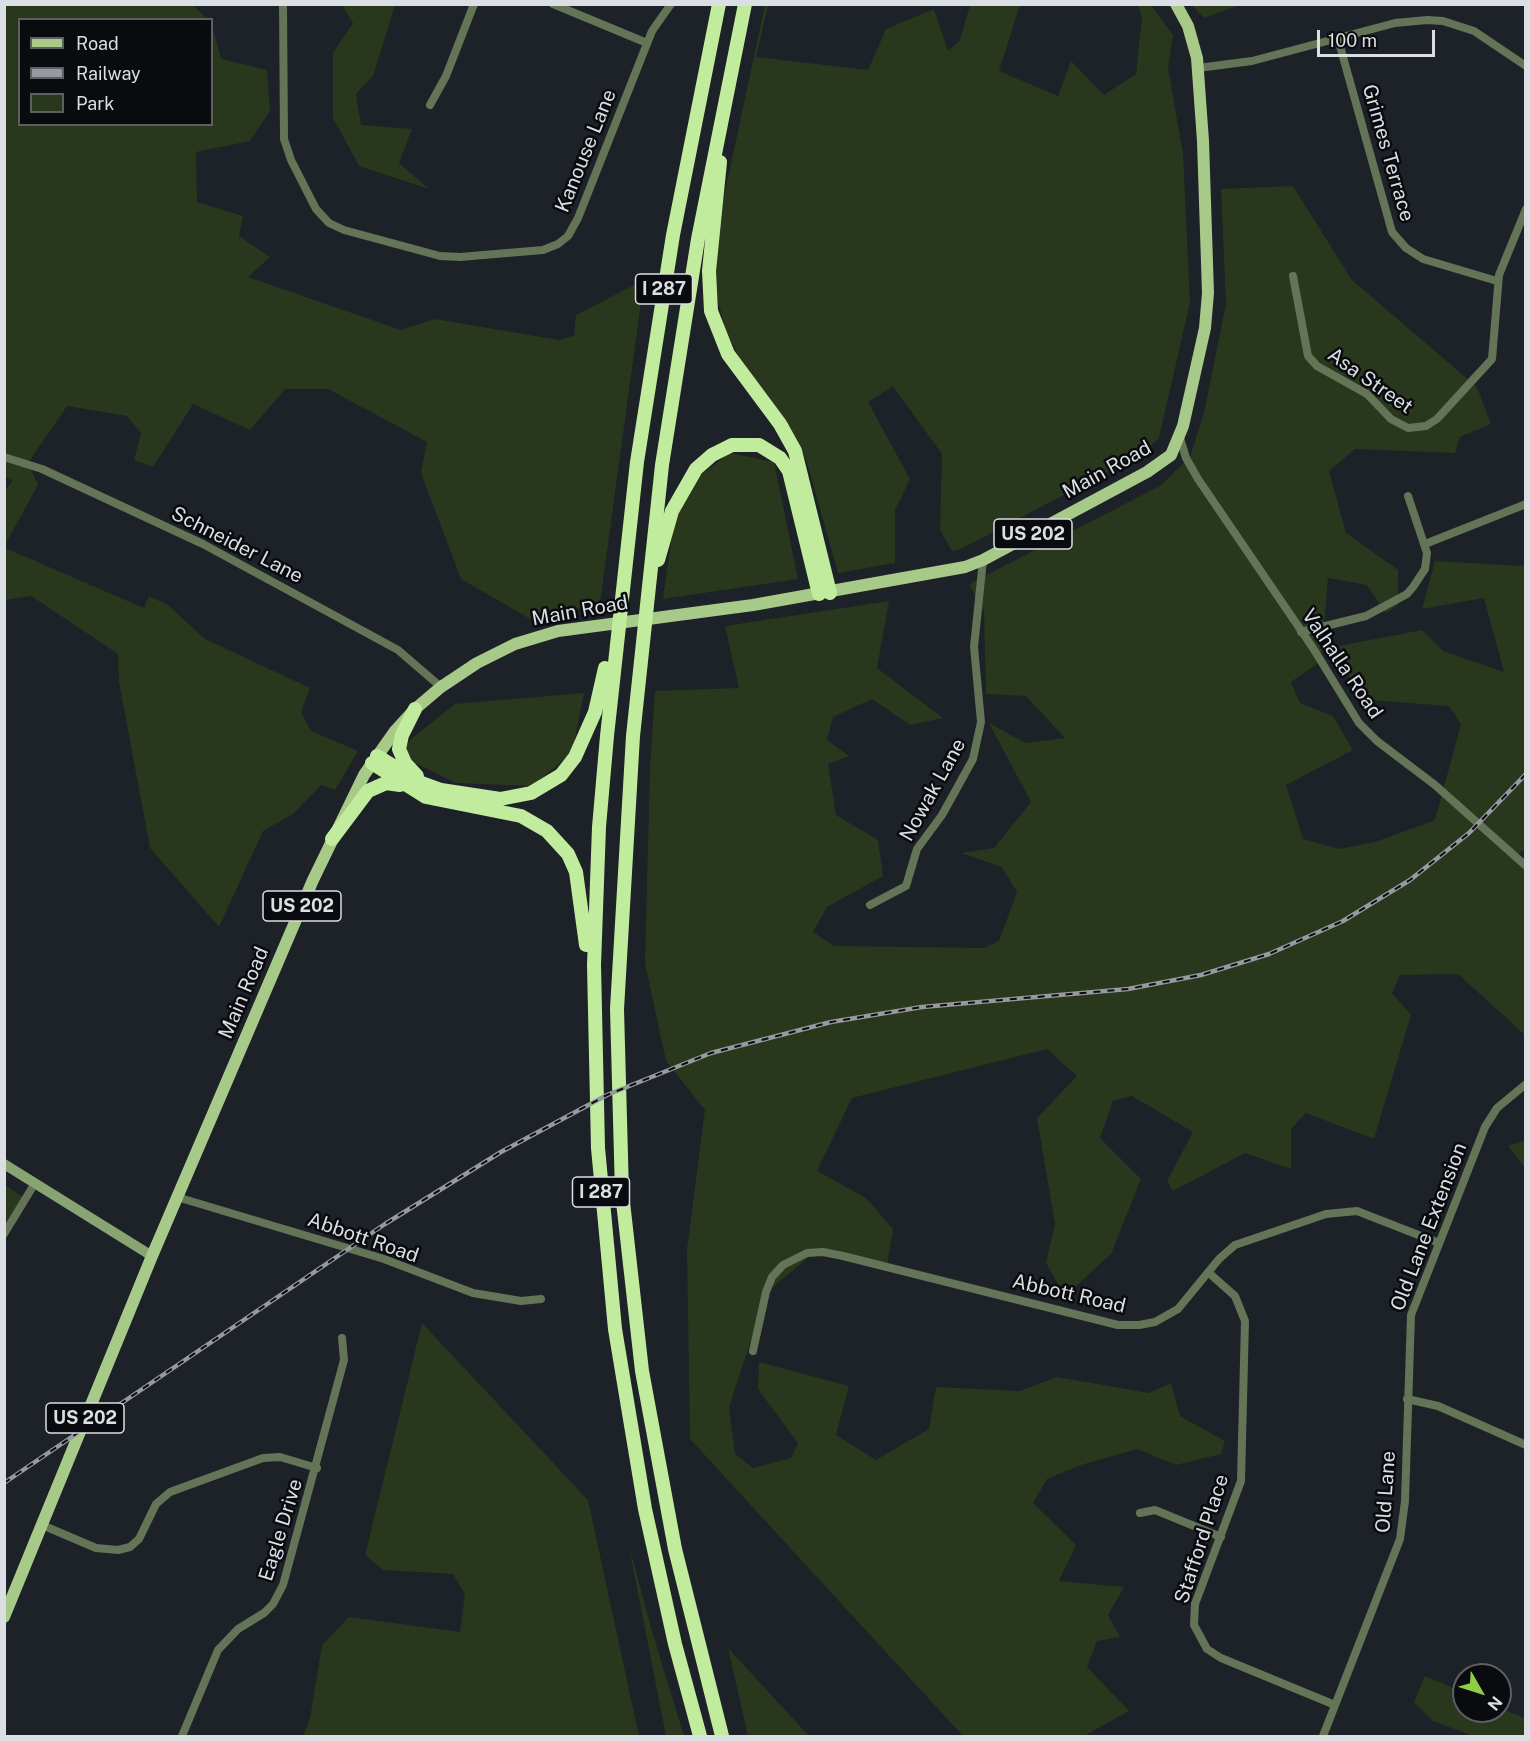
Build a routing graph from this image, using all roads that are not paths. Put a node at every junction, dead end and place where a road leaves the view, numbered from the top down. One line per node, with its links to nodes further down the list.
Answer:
1 (283, 4): 9 (street, Kanouse Lane)
2 (474, 4): 13 (street)
3 (553, 4): 9 (street)
4 (671, 4): 9 (street, Kanouse Lane)
5 (719, 4): 26 (highway, I 287)
6 (745, 4): 12 (highway, I 287)
7 (1176, 4): 11 (main road, Main Road / US 202)
8 (1338, 39): 10 (street); 11 (street); 16 (street, Grimes Terrace)
9 (647, 43)
10 (1526, 66)
11 (1198, 68): 17 (main road, Main Road / US 202)
12 (731, 70): 23 (highway, I 287); 24 (highway)
13 (430, 105)
14 (1526, 208): 16 (street, Asa Street)
15 (1293, 276): 16 (street, Asa Street)
16 (1497, 281)
17 (1180, 438): 22 (main road, Main Road / US 202); 25 (street, Valhalla Road)
18 (4, 457): 27 (street, Schneider Lane)
19 (1408, 496): 21 (street)
20 (1526, 504): 21 (street)
21 (1425, 544): 25 (street)
22 (983, 560): 24 (main road, Main Road / US 202); 34 (street, Nowak Lane)
23 (652, 574): 24 (highway); 57 (highway, I 287)
24 (825, 594): 27 (main road, Main Road / US 202)
25 (1301, 632): 33 (street, Valhalla Road)
26 (613, 639): 31 (highway); 35 (highway, I 287)
27 (441, 687): 28 (main road, Main Road / US 202)
28 (415, 709): 29 (main road, Main Road / US 202); 31 (highway)
29 (374, 760): 30 (highway); 31 (highway); 32 (main road, Main Road / US 202)
30 (406, 787): 32 (highway); 35 (highway)
31 (430, 787)
32 (332, 839): 39 (main road, Main Road / US 202)
33 (1526, 866)
34 (870, 905)
35 (595, 1056): 56 (highway, I 287)
36 (1526, 1084): 41 (street, Old Lane Extension)
37 (4, 1164): 38 (main road)
38 (35, 1183): 40 (street); 42 (main road)
39 (177, 1197): 42 (main road, Main Road / US 202); 44 (street, Abbott Road)
40 (4, 1234)
41 (1439, 1243): 43 (street, Abbott Road); 47 (street, Old Lane Extension)
42 (152, 1256): 51 (main road, Main Road / US 202)
43 (1209, 1274): 46 (street, Abbott Road); 52 (street, Stafford Place)
44 (541, 1299)
45 (342, 1338): 49 (street, Eagle Drive)
46 (753, 1350)
47 (1407, 1399): 48 (street); 54 (street, Old Lane)
48 (1526, 1445)
49 (317, 1468): 51 (street); 55 (street, Eagle Drive)
50 (1140, 1513): 52 (street)
51 (42, 1526): 53 (main road, Main Road / US 202)
52 (1221, 1537): 54 (street, Stafford Place)
53 (4, 1617)
54 (1335, 1705): 58 (street, Old Lane)
55 (182, 1737)
56 (700, 1737)
57 (722, 1737)
58 (1323, 1737)

